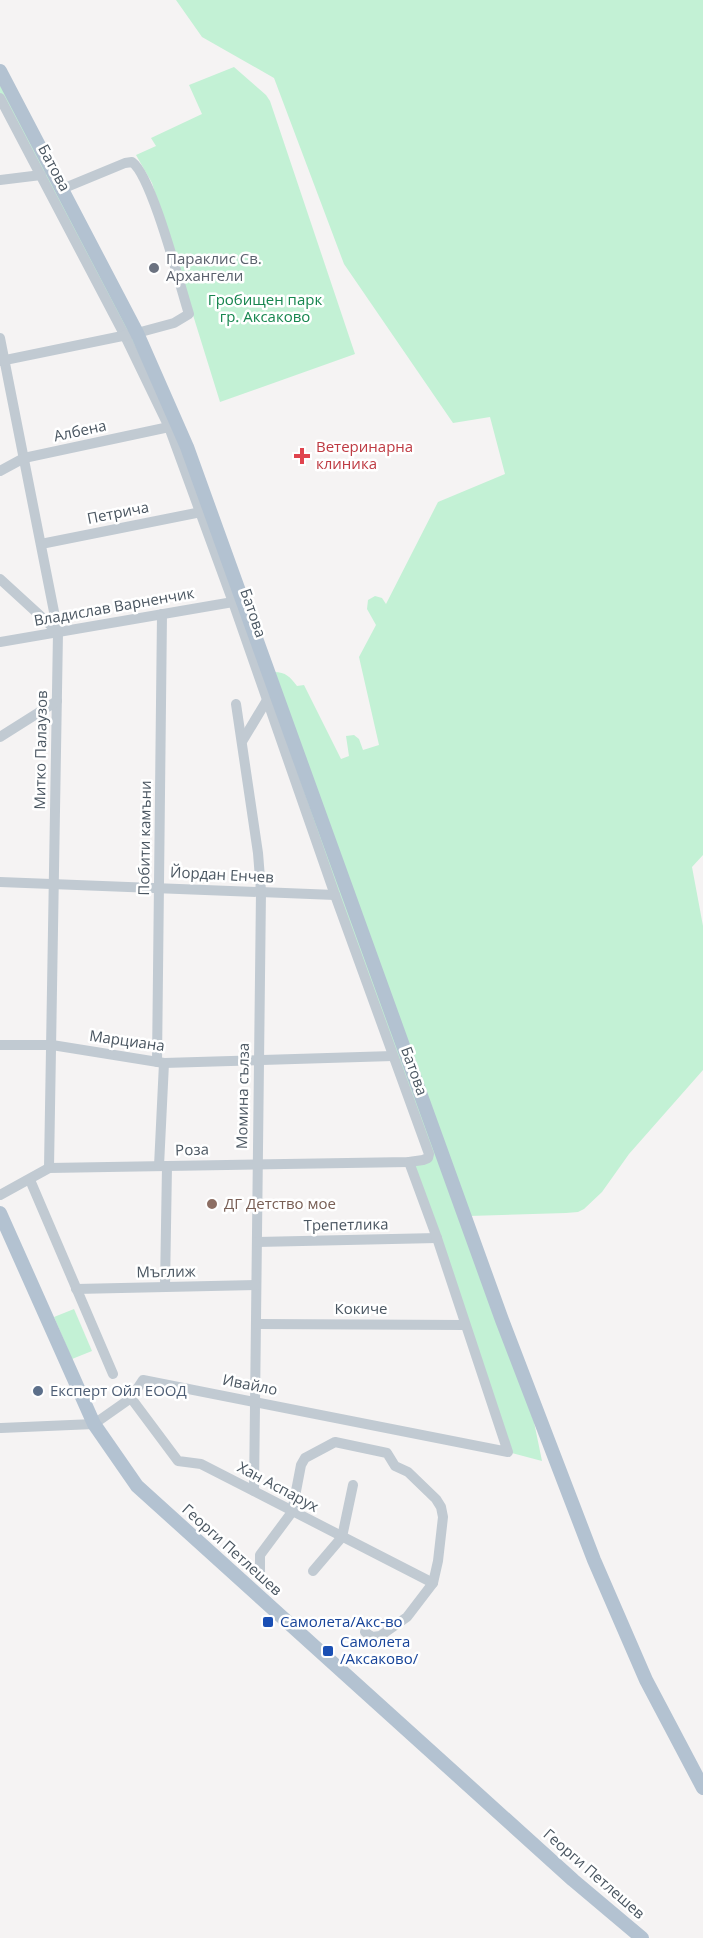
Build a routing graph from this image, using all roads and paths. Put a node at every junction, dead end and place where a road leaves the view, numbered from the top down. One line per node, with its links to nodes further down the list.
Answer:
1 (0, 71): 5 (main road)
2 (0, 98): 3 (street, Батова)
3 (41, 175): 4 (street); 6 (street, Батова)
4 (0, 180)
5 (62, 189): 6 (main road); 6 (street)
6 (131, 335): 8 (street); 9 (street, Батова); 62 (main road)
7 (0, 338): 8 (street, Митко Палаузов)
8 (2, 361): 10 (street, Митко Палаузов)
9 (169, 428): 10 (street, Албена); 12 (street, Батова)
10 (24, 458): 11 (street, Албена); 13 (street, Митко Палаузов)
11 (0, 471)
12 (201, 512): 13 (street, Петрича); 15 (street, Батова)
13 (41, 544): 17 (street, Митко Палаузов)
14 (0, 579): 17 (street)
15 (233, 602): 16 (street, Владислав Варненчик); 19 (street, Батова)
16 (162, 614): 17 (street, Владислав Варненчик); 26 (street, Побити камъни)
17 (58, 632): 18 (street, Владислав Варненчик); 20 (street, Митко Палаузов)
18 (0, 642)
19 (267, 700): 23 (street); 28 (street, Батова)
20 (57, 701): 22 (street); 25 (street, Митко Палаузов)
21 (236, 704): 23 (street, Момина сълза)
22 (0, 737)
23 (243, 740): 27 (street, Момина сълза)
24 (0, 882): 25 (street, Йордан Енчев)
25 (54, 883): 26 (street, Йордан Енчев); 29 (street, Митко Палаузов)
26 (160, 887): 27 (street, Йордан Енчев); 33 (street, Побити камъни)
27 (261, 891): 28 (street, Йордан Енчев); 32 (street, Момина сълза)
28 (335, 895): 31 (street, Батова)
29 (52, 1045): 30 (street, Марциана); 33 (street, Марциана); 38 (street, Митко Палаузов)
30 (0, 1046)
31 (393, 1056): 32 (street, Марциана); 34 (street, Батова)
32 (259, 1060): 33 (street, Марциана); 36 (street, Момина сълза)
33 (161, 1062): 37 (street, Побити камъни)
34 (428, 1158): 35 (street, Роза)
35 (409, 1162): 36 (street, Роза); 42 (street)
36 (257, 1163): 37 (street, Роза); 43 (street, Момина сълза)
37 (163, 1166): 38 (street, Роза); 45 (street, Побити камъни)
38 (49, 1168): 39 (street)
39 (30, 1180): 40 (street); 46 (street)
40 (0, 1195)
41 (0, 1213): 52 (main road, Георги Петлешев)
42 (437, 1238): 43 (street, Трепетлика); 48 (street)
43 (257, 1242): 44 (street, Момина сълза)
44 (256, 1285): 45 (street, Мъглиж); 47 (street, Момина сълза)
45 (165, 1287): 46 (street, Мъглиж)
46 (76, 1288): 49 (street)
47 (257, 1324): 48 (street, Кокиче); 51 (street, Момина сълза)
48 (465, 1325): 51 (street, Ивайло)
49 (113, 1374)
50 (131, 1398): 51 (street, Ивайло); 52 (street, Ивайло); 55 (street, Хан Аспарух)
51 (256, 1402): 55 (street, Момина сълза)
52 (94, 1424): 53 (street); 63 (main road, Георги Петлешев)
53 (1, 1428)
54 (353, 1485): 57 (street)
55 (255, 1491): 56 (street, Хан Аспарух)
56 (292, 1512): 57 (street, Хан Аспарух); 59 (street); 60 (street)
57 (342, 1537): 58 (street); 60 (street, Хан Аспарух)
58 (313, 1571)
59 (260, 1575)
60 (433, 1582): 61 (street)
61 (365, 1632)
62 (703, 1788)
63 (642, 1938)

